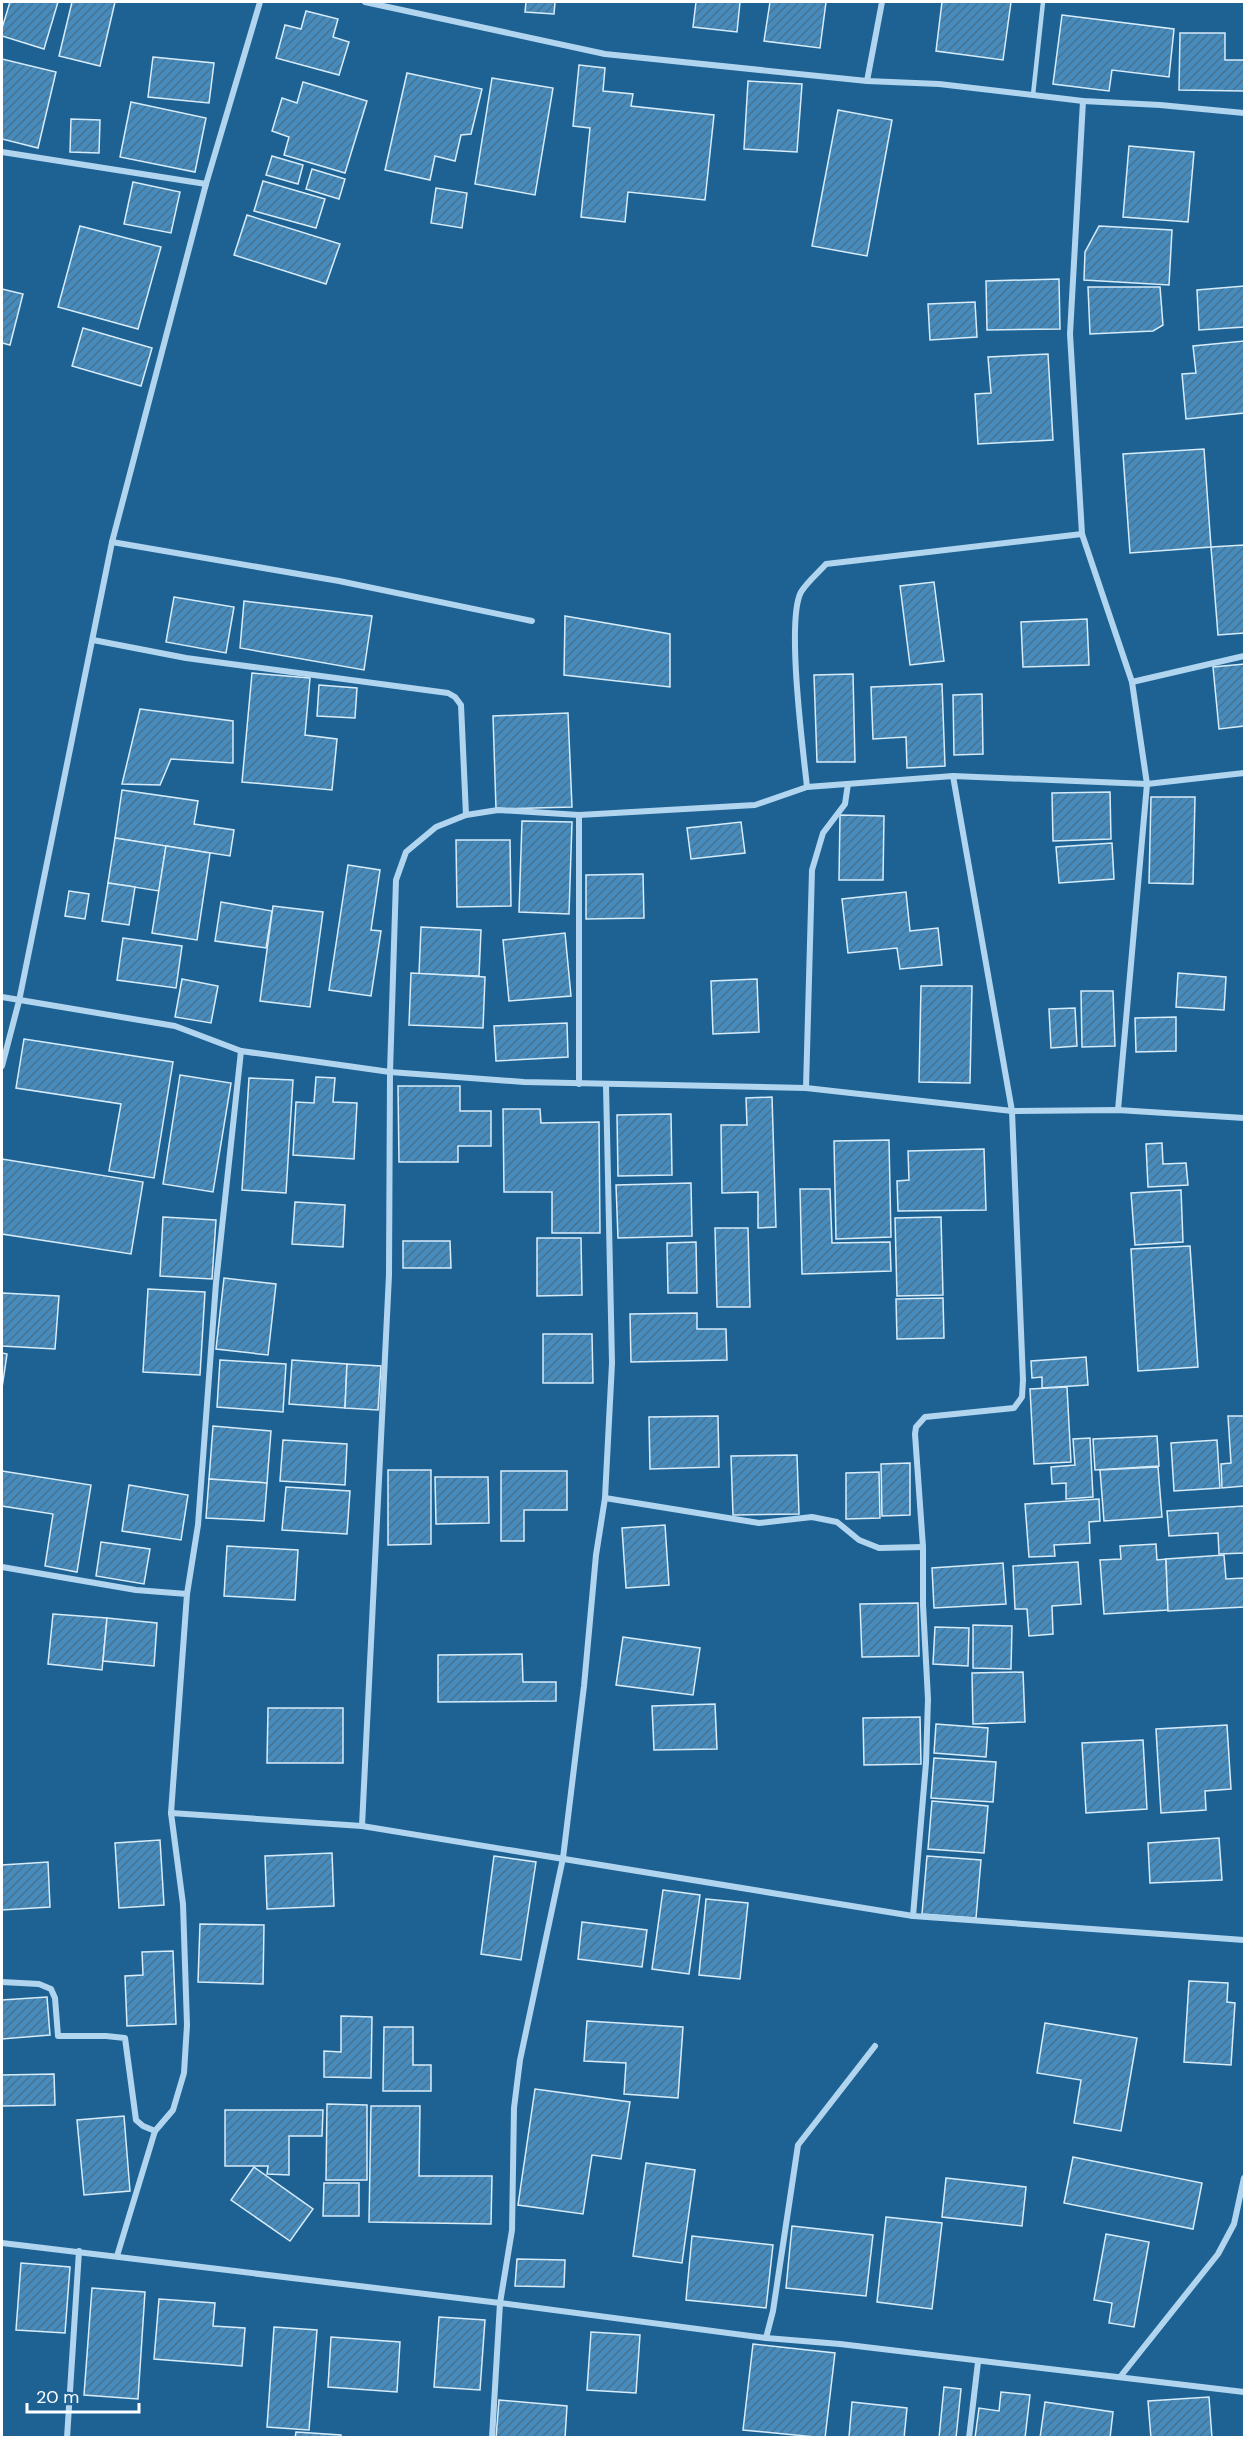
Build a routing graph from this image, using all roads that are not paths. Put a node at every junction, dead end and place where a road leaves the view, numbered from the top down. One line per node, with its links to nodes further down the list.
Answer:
1 (260, 2): 10 (street)
2 (365, 2): 5 (street)
3 (882, 2): 5 (street)
4 (1043, 2): 6 (lane)
5 (867, 81): 6 (street)
6 (1033, 95): 7 (street)
7 (1083, 101): 8 (street); 11 (street)
8 (1245, 113)
9 (2, 152): 10 (street)
10 (206, 184): 12 (street)
11 (1082, 534): 16 (street); 21 (street)
12 (112, 542): 13 (street); 14 (street)
13 (532, 621)
14 (93, 640): 22 (street); 25 (street)
15 (1245, 656): 16 (street)
16 (1132, 682): 20 (street)
17 (1245, 772): 20 (street)
18 (953, 776): 19 (street); 20 (street); 32 (street)
19 (848, 784): 21 (street); 31 (street)
20 (1147, 784): 33 (street)
21 (807, 787): 23 (street)
22 (466, 815): 23 (street); 28 (street)
23 (579, 815): 29 (street)
24 (2, 997): 25 (street)
25 (19, 1001): 26 (street); 27 (street)
26 (241, 1051): 28 (street); 38 (street)
27 (2, 1066)
28 (390, 1072): 29 (street); 40 (street)
29 (579, 1084): 30 (street)
30 (606, 1084): 31 (street); 35 (street)
31 (806, 1088): 32 (street)
32 (1012, 1110): 33 (street); 36 (street)
33 (1118, 1110): 34 (street)
34 (1245, 1118)
35 (605, 1498): 36 (street); 41 (street)
36 (923, 1547): 42 (street)
37 (2, 1567): 38 (street)
38 (187, 1594): 39 (street)
39 (171, 1812): 40 (street); 46 (street)
40 (362, 1826): 41 (street)
41 (563, 1858): 42 (street); 51 (street)
42 (913, 1916): 43 (street)
43 (1245, 1940)
44 (2, 1982): 46 (street)
45 (875, 2046): 52 (street)
46 (155, 2131): 50 (street)
47 (1245, 2178): 54 (street)
48 (2, 2243): 49 (street)
49 (79, 2251): 50 (street); 56 (street)
50 (117, 2256): 51 (street)
51 (500, 2303): 52 (street); 57 (street)
52 (766, 2338): 53 (street)
53 (978, 2362): 54 (street); 58 (street)
54 (1120, 2377): 55 (street)
55 (1245, 2392)
56 (67, 2438)
57 (492, 2438)
58 (969, 2438)

